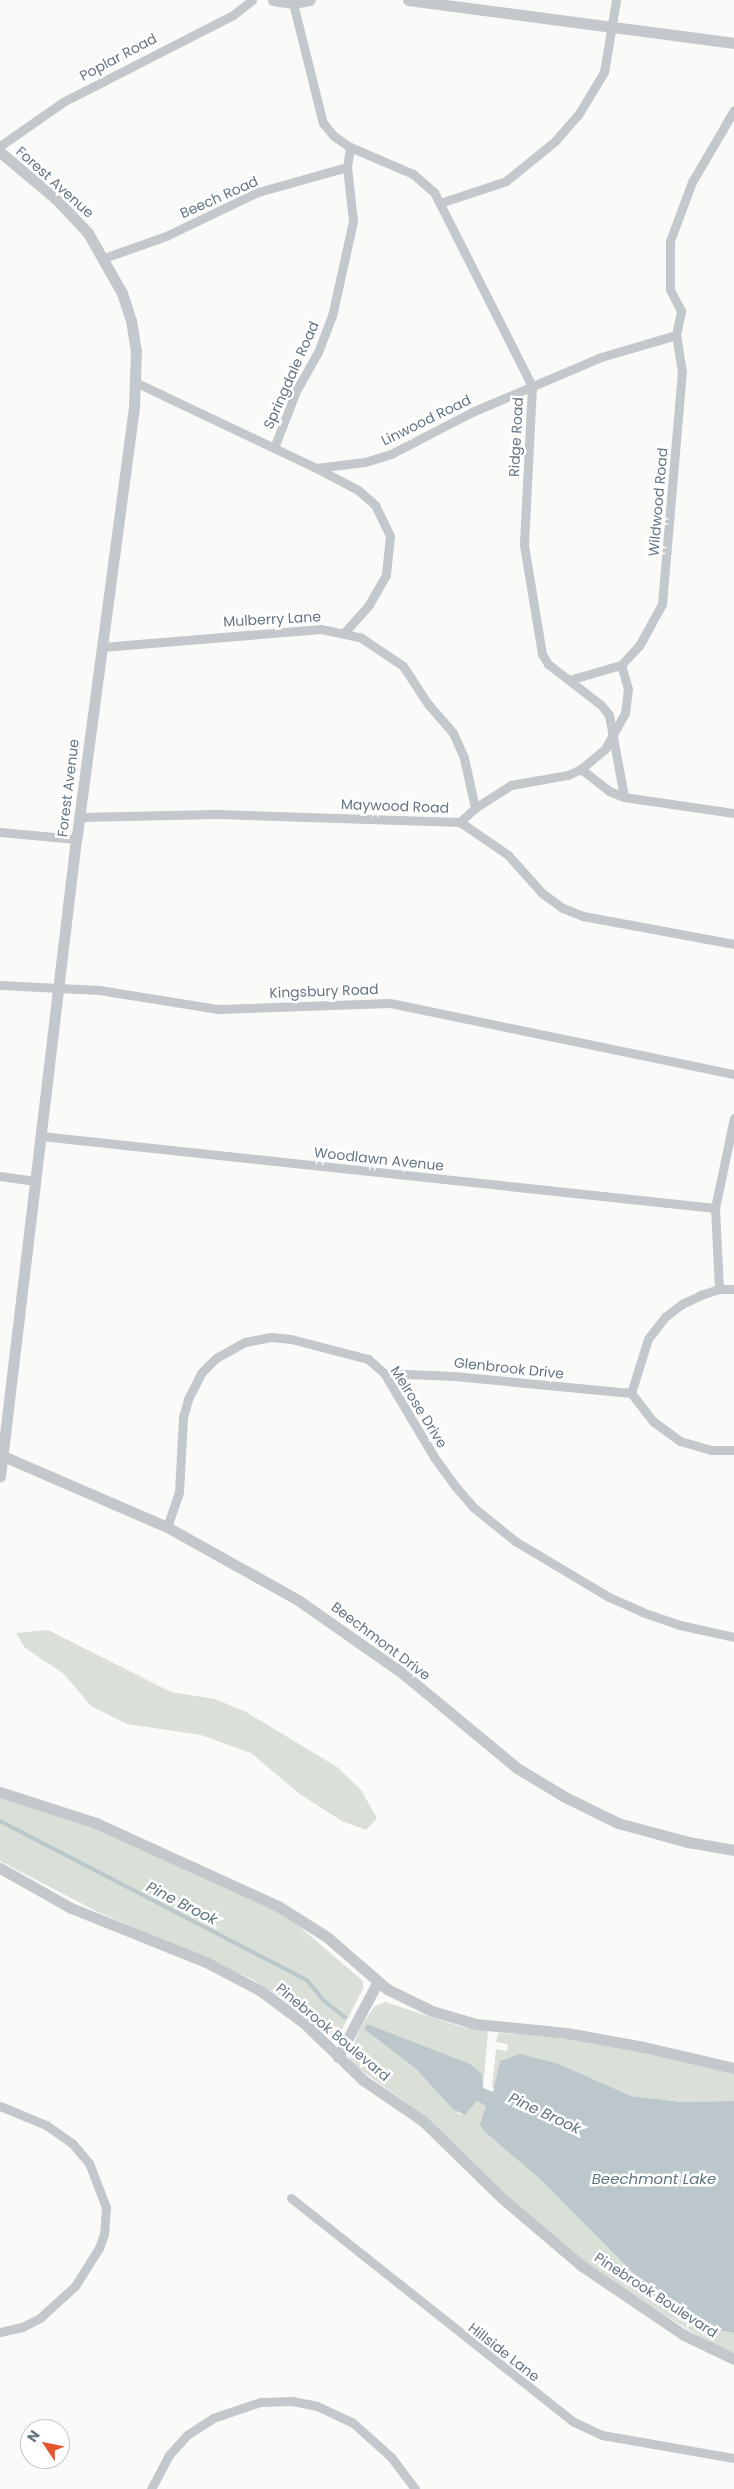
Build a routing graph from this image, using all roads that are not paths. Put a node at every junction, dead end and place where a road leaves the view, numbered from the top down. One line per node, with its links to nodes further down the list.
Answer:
1 (252, 0): 10 (street, Poplar Road)
2 (274, 0): 6 (street)
3 (310, 0): 6 (street)
4 (408, 0): 7 (street)
5 (616, 0): 7 (street)
6 (293, 3): 11 (street)
7 (613, 26): 8 (street); 14 (street)
8 (734, 43)
9 (734, 110): 16 (street, Wildwood Road)
10 (0, 146)
11 (350, 147): 13 (street, Springdale Road); 14 (street, Ridge Road)
12 (0, 152): 15 (street, Forest Avenue)
13 (347, 167): 15 (street, Beech Road); 19 (street, Springdale Road)
14 (440, 203): 18 (street, Ridge Road)
15 (104, 258): 17 (street, Forest Avenue)
16 (676, 335): 18 (street, Linwood Road); 23 (street, Wildwood Road)
17 (135, 382): 19 (street); 22 (street, Forest Avenue)
18 (532, 386): 20 (street, Linwood Road); 24 (street, Ridge Road)
19 (274, 448): 20 (street)
20 (316, 468): 21 (street)
21 (345, 632): 22 (street, Mulberry Lane); 28 (street, Mulberry Lane)
22 (102, 647): 30 (street, Forest Avenue)
23 (621, 665): 24 (street); 25 (street)
24 (569, 680): 25 (street, Ridge Road)
25 (613, 729): 26 (street); 27 (street, Ridge Road)
26 (581, 769): 27 (street); 28 (street)
27 (624, 797): 29 (street)
28 (475, 808): 31 (street)
29 (734, 813)
30 (79, 817): 31 (street, Maywood Road); 33 (street, Forest Avenue)
31 (460, 822): 34 (street, Maywood Road)
32 (0, 832): 33 (street)
33 (76, 839): 36 (street, Forest Avenue)
34 (734, 944)
35 (0, 986): 36 (street, Kingsbury Road)
36 (59, 990): 37 (street, Kingsbury Road); 39 (street, Forest Avenue)
37 (734, 1074)
38 (734, 1118): 42 (street)
39 (41, 1136): 41 (street, Forest Avenue); 42 (street, Woodlawn Avenue)
40 (0, 1176): 41 (street)
41 (34, 1181): 48 (street, Forest Avenue)
42 (715, 1208): 43 (street)
43 (719, 1289): 44 (street); 46 (street)
44 (734, 1289)
45 (384, 1373): 46 (street, Glenbrook Drive); 50 (street, Melrose Drive); 51 (street, Melrose Drive)
46 (631, 1393): 47 (street)
47 (734, 1450)
48 (3, 1456): 49 (street, Forest Avenue); 50 (street, Beechmont Drive)
49 (0, 1476)
50 (167, 1527): 53 (street, Beechmont Drive)
51 (734, 1637)
52 (0, 1792): 55 (street)
53 (734, 1850)
54 (0, 1868): 56 (street, Pinebrook Boulevard)
55 (377, 1983): 56 (street); 57 (street)
56 (338, 2056): 61 (street, Pinebrook Boulevard)
57 (734, 2068)
58 (0, 2106): 60 (street)
59 (291, 2198): 62 (street, Hillside Lane)
60 (0, 2332)
61 (734, 2360)
62 (734, 2458)
63 (151, 2489): 64 (street)
64 (415, 2489)

